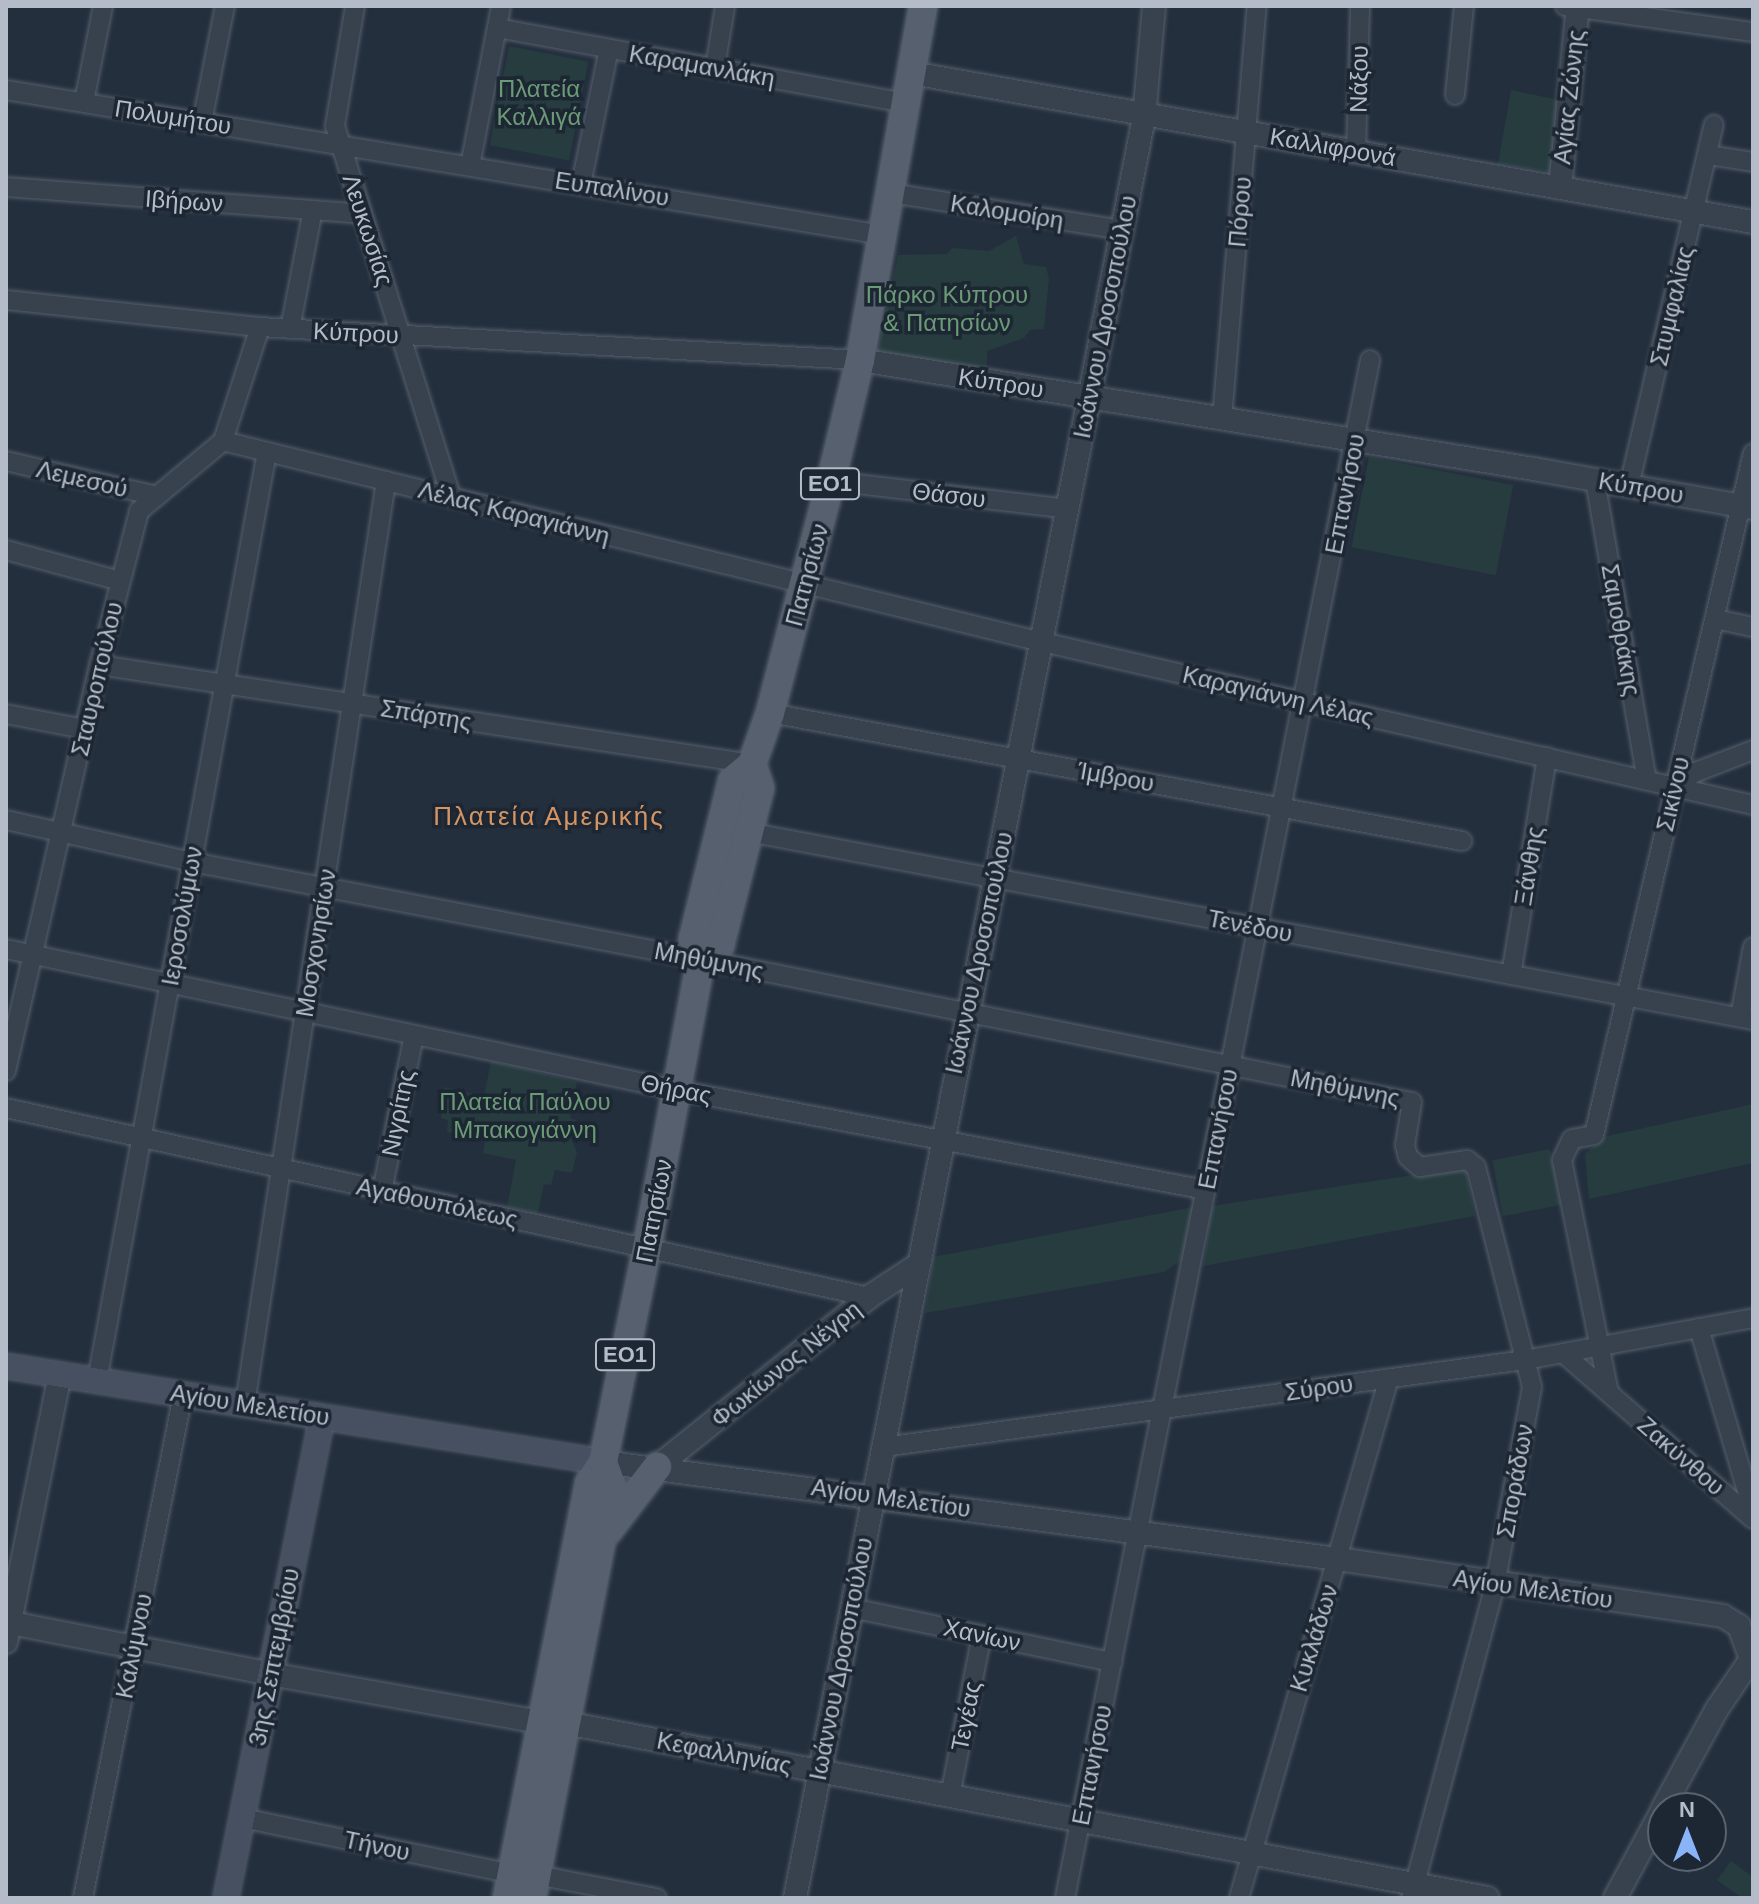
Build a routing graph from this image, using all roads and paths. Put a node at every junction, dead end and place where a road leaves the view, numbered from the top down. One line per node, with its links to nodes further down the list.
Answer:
1 (103, 6): 19 (street)
2 (225, 6): 22 (street)
3 (355, 6): 25 (street, Λευκωσίας)
4 (501, 6): 12 (street)
5 (725, 6): 15 (street)
6 (923, 6): 16 (main road, Πατησίων / ΕΟ1)
7 (1154, 6): 21 (street, Ιωάννου Δροσοπούλου)
8 (1257, 6): 24 (street, Πόρου)
9 (1360, 6): 26 (street, Νάξου)
10 (1464, 6): 18 (street)
11 (1574, 7): 13 (street); 32 (street, Αγίας Ζώνης)
12 (497, 28): 14 (street, Καραμανλάκη); 29 (street)
13 (1753, 32)
14 (609, 49): 15 (street, Καραμανλάκη); 30 (street)
15 (715, 68): 20 (street, Καραμανλάκη)
16 (912, 73): 20 (main road, Πατησίων / ΕΟ1); 21 (street, Καλλιφρονά)
17 (6, 90): 19 (street, Πολυμήτου)
18 (1455, 95)
19 (84, 102): 22 (street, Πολυμήτου)
20 (907, 103): 33 (main road, Πατησίων / ΕΟ1)
21 (1145, 114): 24 (street, Καλλιφρονά); 38 (street, Ιωάννου Δροσοπούλου)
22 (202, 122): 25 (street, Πολυμήτου)
23 (1714, 125): 27 (street, Στυμφαλίας)
24 (1247, 132): 26 (street, Καλλιφρονά); 47 (street, Πόρου)
25 (340, 144): 29 (street, Ευπαλίνου); 36 (street, Λευκωσίας)
26 (1356, 152): 32 (street, Καλλιφρονά)
27 (1708, 155): 28 (street); 35 (street, Στυμφαλίας)
28 (1753, 162)
29 (470, 166): 30 (street, Ευπαλίνου)
30 (581, 184): 39 (street, Ευπαλίνου)
31 (6, 187): 34 (street, Ιβήρων)
32 (1560, 188): 35 (street, Καλλιφρονά)
33 (891, 193): 38 (street, Καλομοίρη); 39 (main road, Πατησίων / ΕΟ1)
34 (313, 210): 36 (street, Ιβήρων); 42 (street, Κύπρου)
35 (1695, 211): 37 (street, Καλλιφρονά); 56 (street, Στυμφαλίας)
36 (362, 214): 43 (street, Λευκωσίας)
37 (1753, 222)
38 (1122, 230): 46 (street, Ιωάννου Δροσοπούλου)
39 (883, 235): 44 (main road, Πατησίων / ΕΟ1)
40 (6, 300): 41 (street, Κύπρου)
41 (260, 327): 42 (street, Κύπρου); 49 (street)
42 (290, 329): 43 (street, Κύπρου)
43 (402, 335): 44 (street, Κύπρου); 58 (street, Λευκωσίας)
44 (860, 360): 46 (street, Κύπρου); 55 (main road, Πατησίων / ΕΟ1)
45 (1370, 360): 48 (street, Επτανήσου)
46 (1090, 397): 47 (street, Κύπρου); 60 (street, Ιωάννου Δροσοπούλου)
47 (1222, 419): 48 (street, Κύπρου)
48 (1356, 440): 53 (street, Κύπρου); 69 (street, Επτανήσου)
49 (223, 441): 50 (street, Λέλας Καραγιάννη); 57 (street, Σταυροπούλου)
50 (267, 452): 54 (street, Λέλας Καραγιάννη); 68 (street, Ιεροσολύμων)
51 (1753, 453): 59 (street, Σικίνου)
52 (6, 461): 57 (street, Λεμεσού)
53 (1595, 480): 56 (street, Κύπρου); 79 (street, Σαμοθράκης)
54 (386, 481): 58 (street, Λέλας Καραγιάννη); 70 (street, Μοσχονησίων)
55 (831, 481): 60 (street, Θάσου); 63 (main road, Πατησίων / ΕΟ1)
56 (1629, 486): 59 (street, Κύπρου)
57 (157, 496): 62 (street, Σταυροπούλου)
58 (451, 497): 63 (street, Λέλας Καραγιάννη)
59 (1747, 507): 64 (street, Σικίνου)
60 (1068, 509): 66 (street, Ιωάννου Δροσοπούλου)
61 (6, 550): 62 (street)
62 (120, 581): 67 (street, Σταυροπούλου)
63 (805, 584): 66 (street, Καραγιάννη Λέλας); 71 (main road, Πατησίων / ΕΟ1)
64 (1715, 619): 65 (street); 80 (street, Σικίνου)
65 (1753, 627)
66 (1042, 642): 69 (street, Καραγιάννη Λέλας); 77 (street, Ιωάννου Δροσοπούλου)
67 (99, 665): 68 (street, Σπάρτης); 73 (street, Σταυροπούλου)
68 (224, 684): 70 (street, Σπάρτης); 88 (street, Ιεροσολύμων)
69 (1304, 702): 76 (street, Καραγιάννη Λέλας); 83 (street, Επτανήσου)
70 (352, 704): 75 (street, Σπάρτης); 90 (street, Μοσχονησίων)
71 (770, 713): 77 (street, Ίμβρου); 78 (main road, Πατησίων / ΕΟ1)
72 (6, 714): 73 (street)
73 (84, 729): 86 (street, Σταυροπούλου)
74 (1753, 750): 80 (street)
75 (707, 756): 78 (street, Σπάρτης); 81 (street)
76 (1547, 757): 79 (street, Καραγιάννη Λέλας); 96 (street, Ξάνθης)
77 (1018, 759): 83 (street, Ίμβρου); 89 (street, Ιωάννου Δροσοπούλου)
78 (752, 764): 81 (main road, Πατησίων / ΕΟ1); 85 (main road, Πατησίων / ΕΟ1)
79 (1647, 780): 80 (street, Καραγιάννη Λέλας)
80 (1675, 787): 82 (street, Καραγιάννη Λέλας); 98 (street, Σικίνου)
81 (727, 798): 95 (main road, Πατησίων / ΕΟ1)
82 (1753, 805)
83 (1283, 808): 87 (street, Ίμβρου); 91 (street, Επτανήσου)
84 (6, 820): 86 (street, Μηθύμνης)
85 (748, 832): 89 (street, Τενέδου); 95 (main road, Πατησίων / ΕΟ1)
86 (62, 834): 88 (street, Μηθύμνης); 94 (street, Σταυροπούλου)
87 (1462, 841)
88 (192, 862): 90 (street, Μηθύμνης); 97 (street, Ιεροσολύμων)
89 (994, 878): 91 (street, Τενέδου); 100 (street, Ιωάννου Δροσοπούλου)
90 (325, 885): 95 (street, Μηθύμνης); 99 (street, Μοσχονησίων)
91 (1259, 928): 96 (street, Τενέδου); 103 (street, Επτανήσου)
92 (1753, 947): 101 (street)
93 (6, 949): 94 (street, Θήρας)
94 (33, 954): 97 (street, Θήρας); 104 (street, Σταυροπούλου)
95 (701, 959): 100 (street, Μηθύμνης); 105 (main road, Πατησίων / ΕΟ1)
96 (1511, 975): 98 (street, Τενέδου)
97 (170, 984): 99 (street, Θήρας); 107 (street, Ιεροσολύμων)
98 (1625, 996): 101 (street, Τενέδου); 118 (street, Σικίνου)
99 (305, 1012): 102 (street, Θήρας); 110 (street, Μοσχονησίων)
100 (966, 1013): 103 (street, Μηθύμνης); 108 (street, Ιωάννου Δροσοπούλου)
101 (1747, 1019)
102 (414, 1035): 105 (street, Θήρας); 112 (street, Νιγρίτης)
103 (1231, 1066): 109 (street, Μηθύμνης); 111 (street, Επτανήσου)
104 (6, 1071)
105 (677, 1090): 108 (street, Θήρας); 113 (main road, Πατησίων / ΕΟ1)
106 (6, 1108): 107 (street, Αγαθουπόλεως)
107 (142, 1138): 110 (street, Αγαθουπόλεως); 124 (street, Ιεροσολύμων)
108 (941, 1140): 111 (street, Θήρας); 114 (street, Ιωάννου Δροσοπούλου)
109 (1467, 1160): 120 (street, Σποράδων)
110 (281, 1169): 112 (street, Αγαθουπόλεως); 127 (street, Μοσχονησίων)
111 (1206, 1190): 128 (street, Επτανήσου)
112 (382, 1191): 113 (street, Αγαθουπόλεως)
113 (646, 1249): 115 (street, Αγαθουπόλεως); 131 (main road, Πατησίων / ΕΟ1)
114 (919, 1264): 115 (street, Φωκίωνος Νέγρη); 130 (street, Ιωάννου Δροσοπούλου)
115 (869, 1297): 132 (street, Φωκίωνος Νέγρη)
116 (1753, 1318): 117 (street, Σύρου)
117 (1699, 1328): 118 (street, Σύρου); 134 (street)
118 (1599, 1346): 119 (street, Σύρου); 125 (street)
119 (1563, 1353): 120 (street, Σύρου); 125 (street, Ζακύνθου)
120 (1525, 1360): 123 (street, Σύρου); 139 (street, Σποράδων)
121 (6, 1366): 122 (main road, Αγίου Μελετίου)
122 (60, 1375): 124 (main road, Αγίου Μελετίου); 141 (street)
123 (1389, 1378): 128 (street, Σύρου); 137 (street, Κυκλάδων)
124 (97, 1381): 126 (main road, Αγίου Μελετίου)
125 (1609, 1393): 135 (street, Ζακύνθου)
126 (183, 1395): 127 (main road, Αγίου Μελετίου); 143 (street, Καλύμνου)
127 (245, 1404): 129 (main road, Αγίου Μελετίου)
128 (1161, 1409): 130 (street, Σύρου); 136 (street, Επτανήσου)
129 (322, 1417): 131 (main road, Αγίου Μελετίου); 146 (main road, 3ης Σεπτεμβρίου)
130 (883, 1447): 133 (street, Ιωάννου Δροσοπούλου)
131 (603, 1462): 132 (street, Αγίου Μελετίου); 138 (main road, Πατησίων / ΕΟ1); 147 (main road, Πατησίων / ΕΟ1)
132 (657, 1467): 133 (street, Αγίου Μελετίου); 138 (main road)
133 (873, 1496): 136 (street, Αγίου Μελετίου); 140 (street, Ιωάννου Δροσοπούλου)
134 (1753, 1511)
135 (1753, 1519)
136 (1138, 1532): 137 (street, Αγίου Μελετίου); 145 (street, Επτανήσου)
137 (1338, 1559): 139 (street, Αγίου Μελετίου); 154 (street, Κυκλάδων)
138 (597, 1562): 147 (main road, Πατησίων / ΕΟ1)
139 (1495, 1585): 144 (street, Αγίου Μελετίου); 156 (street, Σποράδων)
140 (851, 1608): 142 (street, Χανίων); 148 (street, Ιωάννου Δροσοπούλου)
141 (7, 1629): 143 (street, Κεφαλληνίας)
142 (982, 1635): 145 (street, Χανίων); 150 (street, Τεγέας)
143 (134, 1647): 146 (street, Κεφαλληνίας); 157 (street, Καλύμνου)
144 (1752, 1658): 149 (street)
145 (1112, 1662): 152 (street, Επτανήσου)
146 (270, 1674): 147 (street, Κεφαλληνίας); 151 (main road, 3ης Σεπτεμβρίου)
147 (554, 1723): 148 (street, Κεφαλληνίας); 155 (main road, Πατησίων / ΕΟ1)
148 (819, 1771): 150 (street, Κεφαλληνίας); 160 (street, Ιωάννου Δροσοπούλου)
149 (1672, 1792)
150 (950, 1796): 152 (street, Κεφαλληνίας)
151 (242, 1818): 155 (street, Τήνου); 158 (main road, 3ης Σεπτεμβρίου)
152 (1081, 1821): 154 (street, Κεφαλληνίας); 161 (street, Επτανήσου)
153 (1647, 1838): 164 (street)
154 (1250, 1853): 156 (street, Κεφαλληνίας); 162 (street, Κυκλάδων)
155 (522, 1886): 159 (street, Τήνου)
156 (1413, 1891): 163 (street, Κεφαλληνίας)
157 (83, 1898)
158 (226, 1898)
159 (657, 1898)
160 (795, 1898)
161 (1065, 1898)
162 (1239, 1898)
163 (1488, 1898)
164 (1615, 1898)

